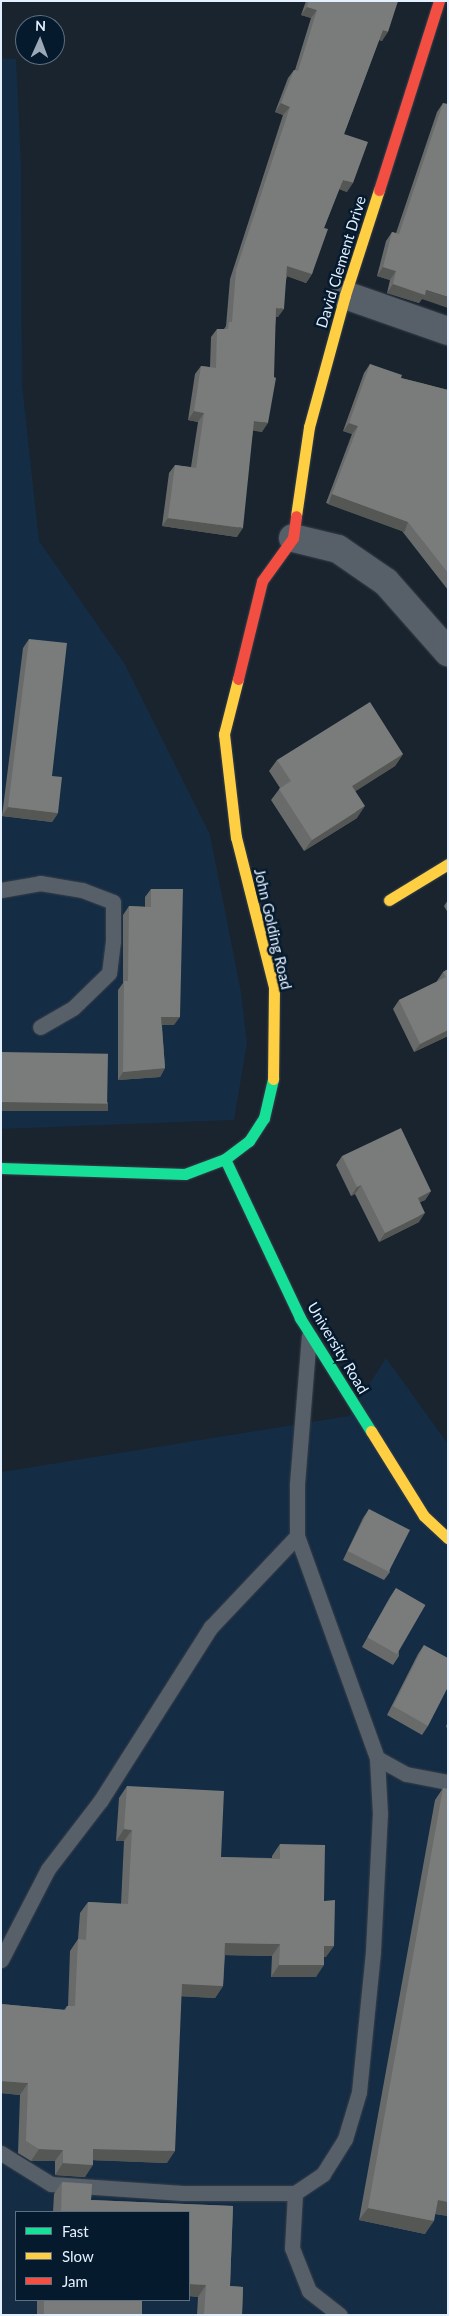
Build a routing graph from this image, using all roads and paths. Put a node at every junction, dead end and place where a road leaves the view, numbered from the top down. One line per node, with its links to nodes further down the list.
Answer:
1 (439, 1): 2 (street, David Clement Drive)
2 (345, 295): 3 (street); 4 (street, David Clement Drive)
3 (448, 331)
4 (293, 538): 5 (street); 10 (street, John Golding Road)
5 (448, 652)
6 (448, 864): 8 (street)
7 (1, 890): 9 (lane)
8 (389, 900)
9 (40, 1027)
10 (224, 1159): 11 (street, John Golding Road); 12 (street, University Road)
11 (1, 1168)
12 (310, 1333): 13 (lane); 14 (street, University Road)
13 (297, 1536): 15 (lane); 17 (lane)
14 (448, 1538)
15 (377, 1758): 16 (lane); 19 (lane)
16 (448, 1782)
17 (1, 1960)
18 (1, 2153): 19 (lane)
19 (295, 2193): 20 (lane)
20 (340, 2315)

